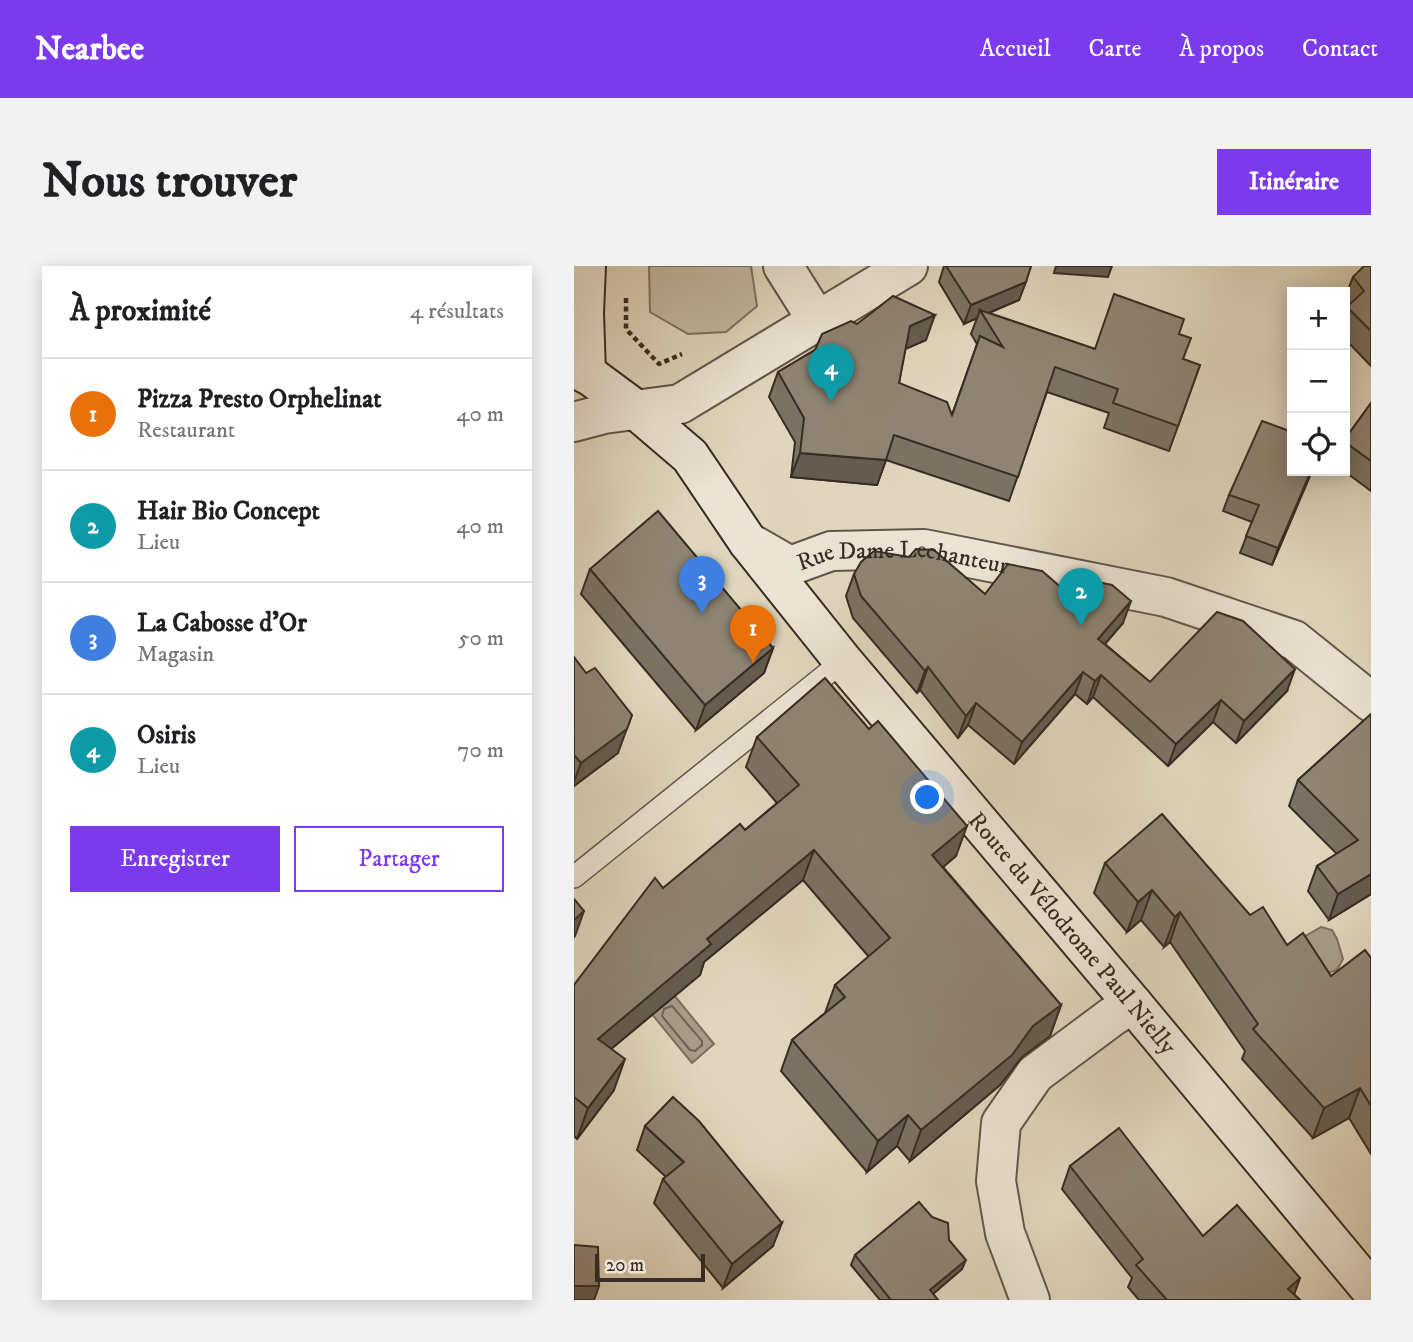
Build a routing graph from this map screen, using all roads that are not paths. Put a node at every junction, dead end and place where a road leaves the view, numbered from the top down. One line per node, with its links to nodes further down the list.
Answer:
1 (586, 266): 5 (street)
2 (783, 266): 4 (street)
3 (908, 266): 4 (street)
4 (817, 320): 6 (street)
5 (580, 369): 6 (street, Route du Vélodrome Paul Nielly)
6 (635, 409): 7 (street); 8 (street, Route du Vélodrome Paul Nielly)
7 (574, 422)
8 (748, 542): 9 (street, Route du Vélodrome Paul Nielly); 10 (street, Rue Dame Lechanteur)
9 (843, 661): 11 (lane); 12 (street, Route du Vélodrome Paul Nielly)
10 (1371, 702)
11 (574, 877)
12 (1133, 1003): 13 (street, Route du Vélodrome Paul Nielly); 14 (street)
13 (1371, 1290)
14 (1030, 1300)

